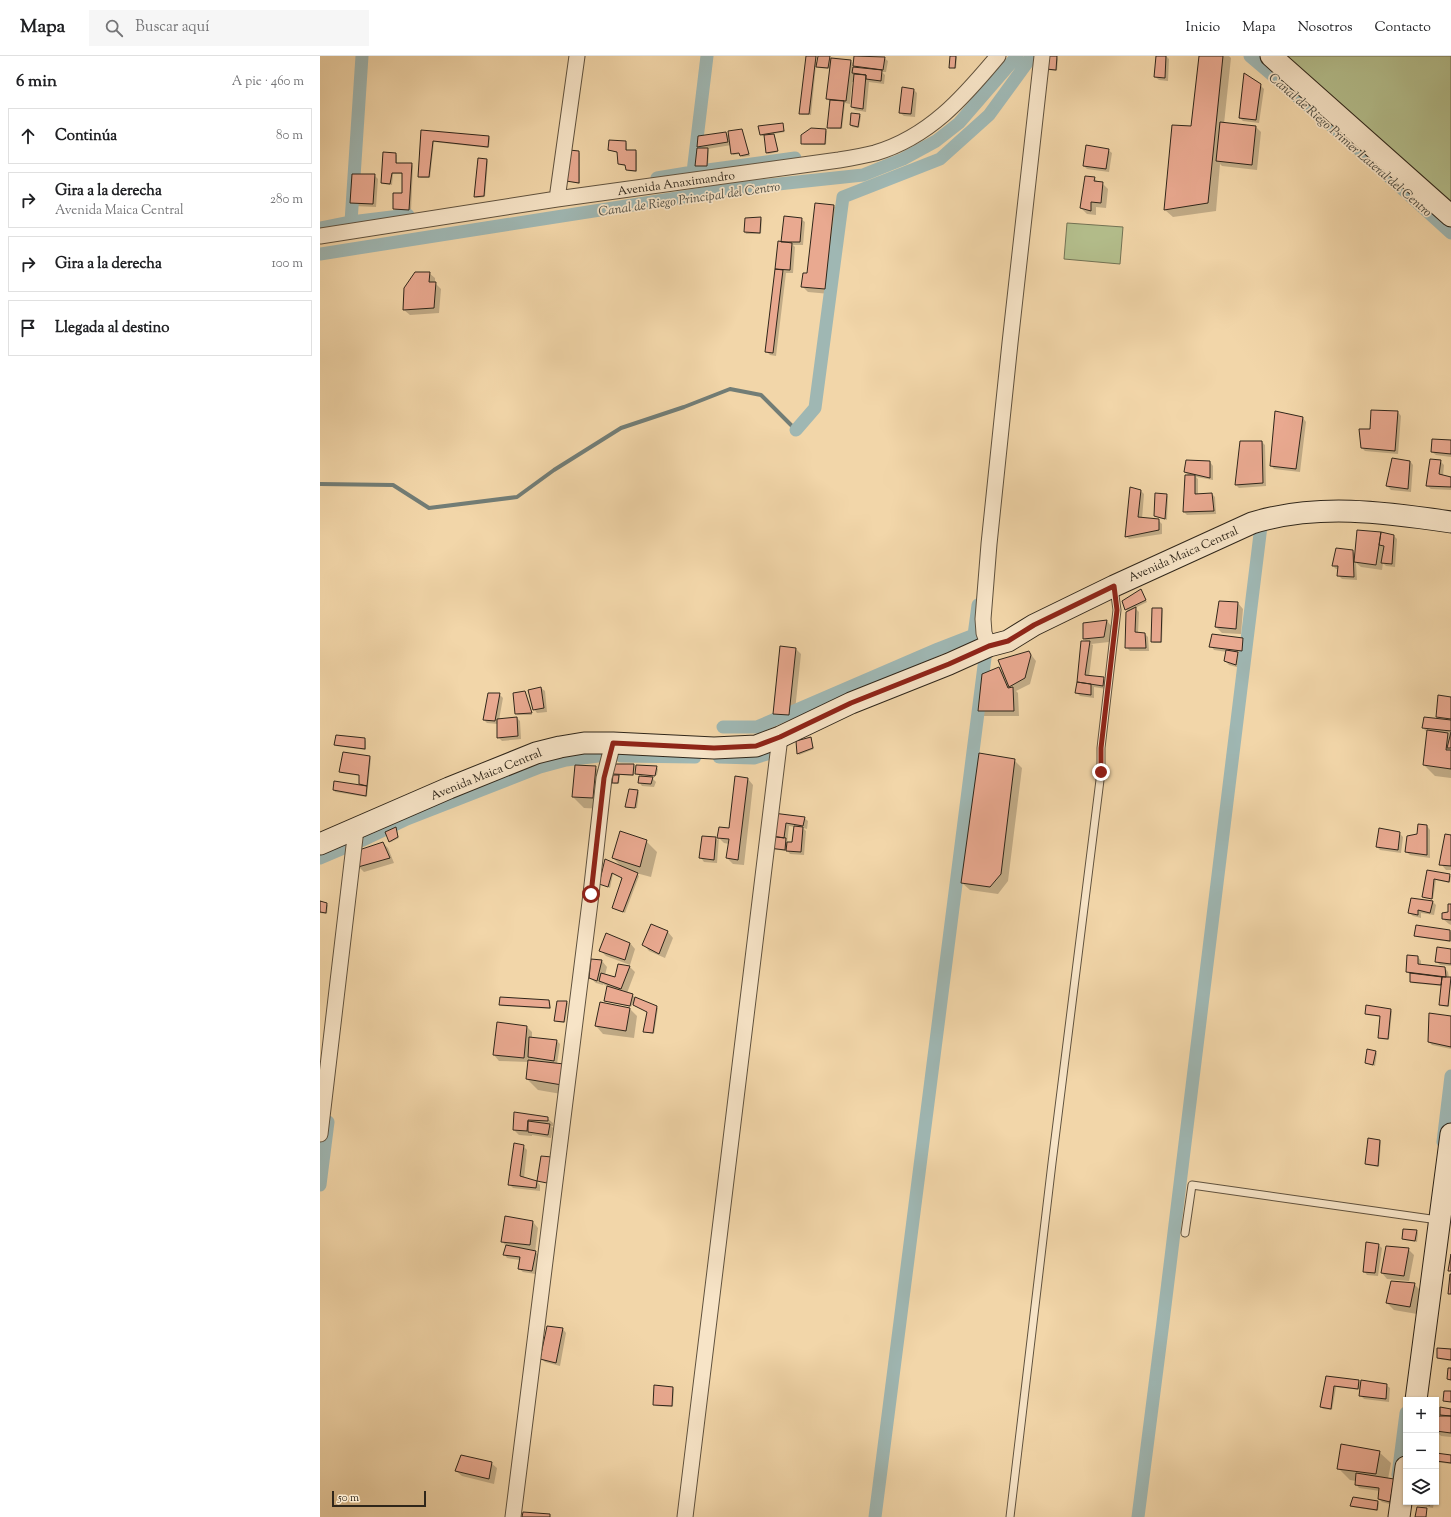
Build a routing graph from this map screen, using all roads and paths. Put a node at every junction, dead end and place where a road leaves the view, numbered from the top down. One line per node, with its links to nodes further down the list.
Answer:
1 (577, 56): 5 (street)
2 (998, 56): 5 (street, Avenida Anaximandro)
3 (1042, 56): 10 (street)
4 (1272, 56): 6 (street)
5 (557, 199): 7 (street, Avenida Anaximandro)
6 (1451, 216)
7 (320, 236)
8 (1451, 522): 9 (street, Avenida Maica Central)
9 (1114, 586): 10 (street, Avenida Maica Central); 23 (lane)
10 (989, 646): 11 (street, Avenida Maica Central)
11 (780, 737): 12 (street, Avenida Maica Central); 22 (street)
12 (613, 743): 13 (street, Avenida Maica Central); 21 (street)
13 (356, 829): 14 (street, Avenida Maica Central); 15 (street)
14 (320, 844)
15 (320, 1134)
16 (1451, 1134): 18 (street)
17 (1185, 1233): 18 (lane)
18 (1441, 1234): 19 (street)
19 (1416, 1397)
20 (1406, 1469): 24 (street)
21 (513, 1517)
22 (685, 1517)
23 (1010, 1517)
24 (1399, 1517)

